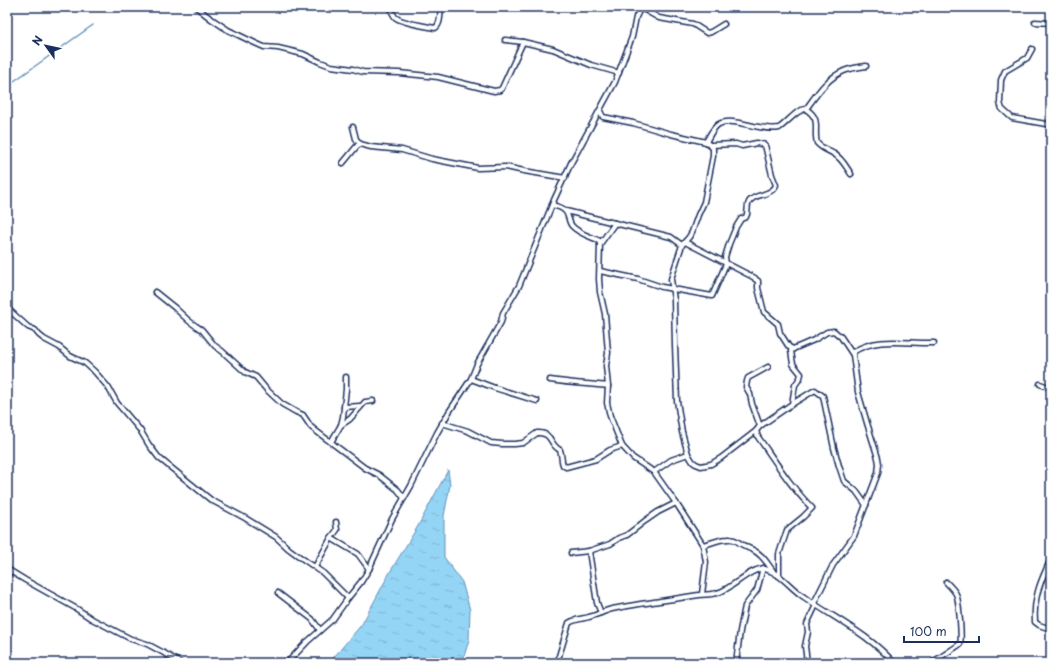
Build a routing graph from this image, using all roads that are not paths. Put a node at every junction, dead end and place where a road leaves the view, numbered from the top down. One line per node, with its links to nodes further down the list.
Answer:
1 (196, 7): 9 (street)
2 (441, 7): 4 (street)
3 (641, 7): 7 (street); 12 (street)
4 (392, 12)
5 (1035, 22): 6 (street)
6 (1051, 23)
7 (724, 24)
8 (505, 40): 9 (street)
9 (522, 42): 12 (street)
10 (1032, 49): 15 (street)
11 (866, 66): 13 (street)
12 (619, 73): 14 (street)
13 (806, 109): 18 (street); 20 (street)
14 (600, 111): 18 (street); 21 (street)
15 (1051, 124)
16 (353, 127): 17 (street)
17 (360, 144): 19 (street); 21 (street)
18 (708, 144): 25 (street); 27 (street)
19 (343, 163)
20 (851, 174)
21 (565, 178): 22 (street)
22 (552, 205): 23 (street); 37 (street)
23 (566, 211): 24 (street); 26 (street)
24 (616, 223): 25 (street); 26 (street)
25 (684, 243): 27 (street); 29 (street)
26 (600, 244): 28 (street)
27 (726, 264): 29 (street); 33 (street)
28 (600, 271): 29 (street); 40 (street)
29 (673, 289): 53 (street)
30 (155, 292): 51 (street)
31 (7, 308): 64 (street)
32 (934, 343): 34 (street)
33 (792, 349): 34 (street); 44 (street)
34 (853, 355): 57 (street)
35 (768, 367): 49 (street)
36 (346, 377): 46 (street)
37 (471, 379): 43 (street); 47 (street)
38 (550, 380): 40 (street)
39 (1040, 384): 41 (street)
40 (608, 386): 52 (street)
41 (1051, 388)
42 (373, 401): 45 (street)
43 (537, 401)
44 (792, 404): 49 (street); 57 (street)
45 (360, 406): 46 (street); 48 (street)
46 (344, 407): 48 (street)
47 (442, 423): 52 (street); 55 (street)
48 (341, 425): 51 (street)
49 (760, 426): 50 (street)
50 (756, 432): 53 (street); 69 (street)
51 (331, 442): 55 (street)
52 (622, 446): 54 (street)
53 (688, 454): 54 (street)
54 (654, 472): 56 (street)
55 (404, 498): 67 (street)
56 (676, 502): 60 (street); 61 (street)
57 (866, 505): 74 (street)
58 (336, 522): 59 (street)
59 (331, 538): 64 (street); 67 (street)
60 (703, 545): 68 (street); 72 (street)
61 (589, 551): 62 (street); 75 (street)
62 (571, 553)
63 (1051, 559): 77 (street)
64 (315, 566): 73 (street)
65 (763, 568): 68 (street); 72 (street); 81 (street)
66 (7, 569): 79 (street)
67 (369, 569): 73 (street)
68 (773, 572): 69 (street)
69 (779, 576): 74 (street)
70 (946, 582): 84 (street)
71 (278, 593): 76 (street)
72 (702, 594): 75 (street)
73 (348, 598): 76 (street)
74 (815, 604): 82 (street); 83 (street)
75 (601, 613): 78 (street)
76 (320, 630): 80 (street)
77 (1051, 630)
78 (559, 656)
79 (180, 663)
80 (287, 663)
81 (736, 663)
82 (807, 663)
83 (894, 663)
84 (931, 663)

